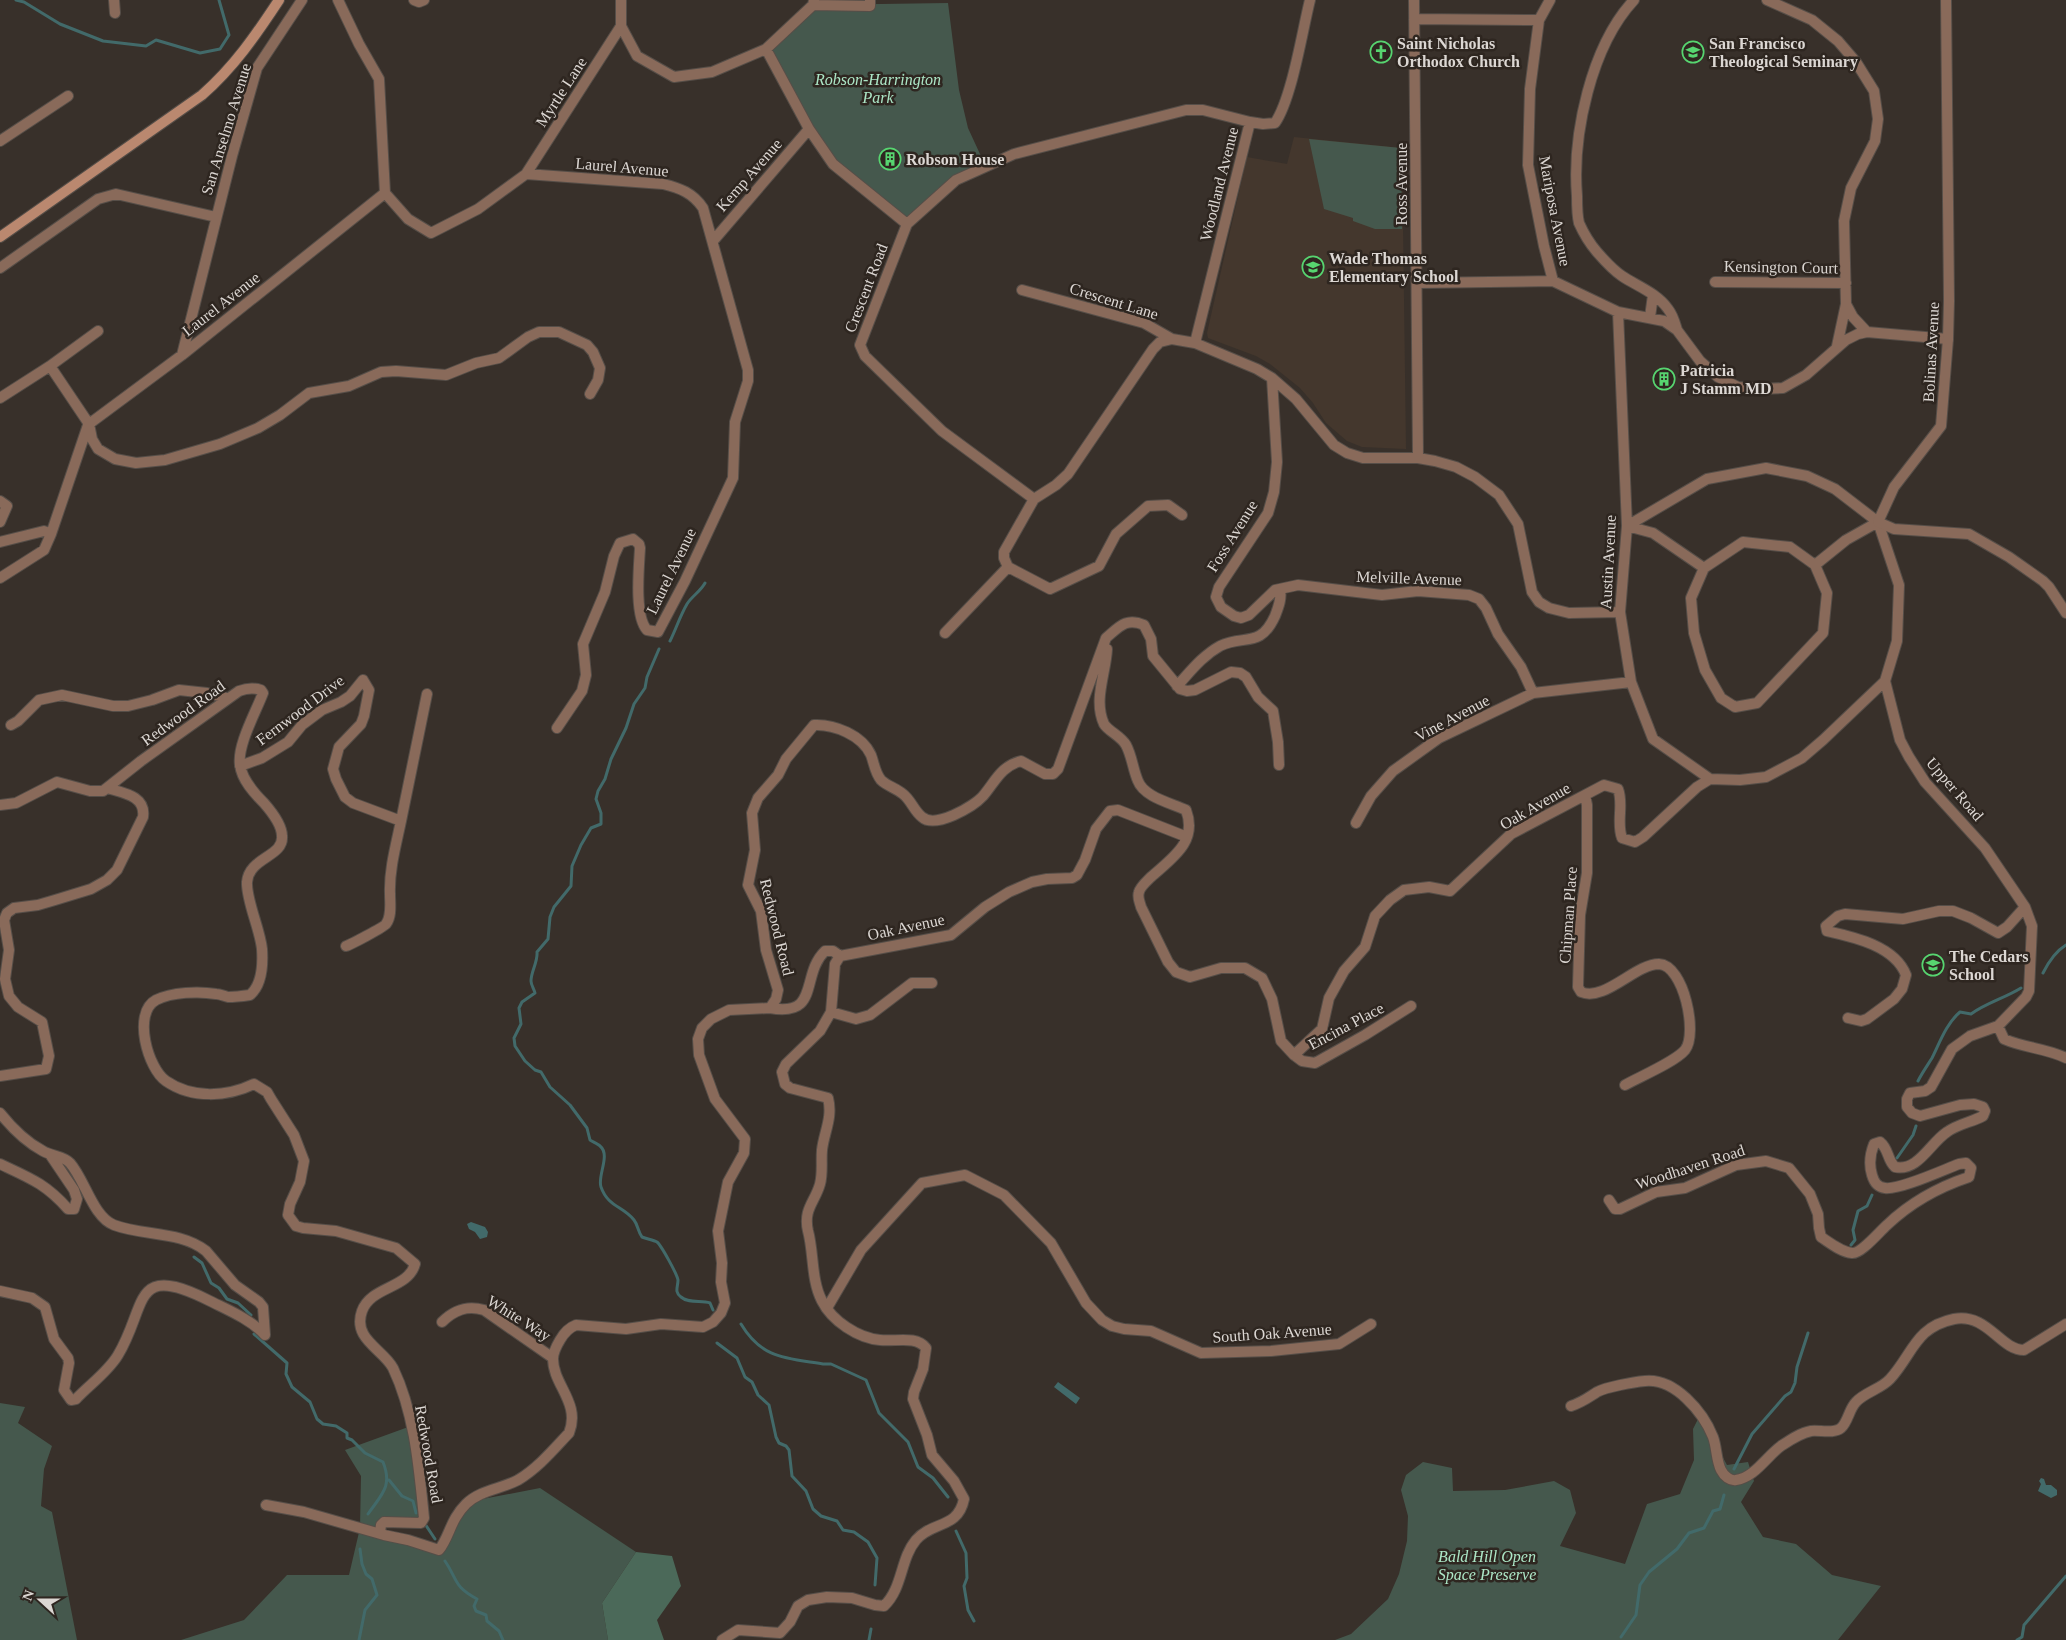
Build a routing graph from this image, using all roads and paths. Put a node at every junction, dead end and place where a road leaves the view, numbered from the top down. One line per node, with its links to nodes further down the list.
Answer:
1 (114, 0): 16 (street)
2 (279, 0): 29 (main road)
3 (302, 0): 27 (street, San Anselmo Avenue)
4 (338, 0): 26 (street)
5 (414, 0): 6 (street)
6 (424, 0)
7 (621, 0): 19 (street)
8 (870, 0): 15 (street)
9 (1310, 0): 22 (street, Woodland Avenue)
10 (1414, 0): 17 (street, Ross Avenue)
11 (1550, 0): 18 (street, Mariposa Avenue)
12 (1634, 0): 37 (street)
13 (1767, 0): 35 (street)
14 (1946, 0): 45 (street, Bolinas Avenue)
15 (813, 3): 20 (street)
16 (115, 13)
17 (1414, 19): 18 (street); 34 (street, Ross Avenue)
18 (1539, 20): 32 (street, Mariposa Avenue)
19 (621, 26): 20 (street); 25 (street, Myrtle Lane)
20 (766, 48): 23 (street)
21 (68, 96): 24 (street)
22 (1250, 122): 28 (street, Crescent Road); 46 (street, Woodland Avenue)
23 (809, 129): 28 (street); 30 (street, Kemp Avenue)
24 (0, 141)
25 (526, 174): 26 (street); 30 (street, Laurel Avenue)
26 (385, 193): 48 (street, Laurel Avenue)
27 (216, 217): 31 (street, San Anselmo Avenue); 48 (street)
28 (907, 224): 55 (street, Crescent Road)
29 (0, 238)
30 (713, 241): 79 (street, Laurel Avenue)
31 (0, 268)
32 (1553, 281): 34 (street); 39 (street)
33 (1715, 282): 35 (street, Kensington Court)
34 (1417, 283): 54 (street, Ross Avenue)
35 (1846, 283): 38 (street)
36 (1022, 290): 44 (street, Crescent Lane)
37 (1653, 295): 40 (street); 41 (street)
38 (1846, 304): 43 (street); 47 (street)
39 (1618, 312): 40 (street); 60 (street, Austin Avenue)
40 (1650, 317): 41 (street)
41 (1677, 330): 47 (street)
42 (98, 331): 49 (street)
43 (1867, 332): 45 (street); 47 (street)
44 (1172, 338): 46 (street, Crescent Lane); 55 (street)
45 (1948, 339): 59 (street, Bolinas Avenue)
46 (1195, 343): 50 (street, Crescent Lane)
47 (1837, 346)
48 (182, 355): 53 (street, Laurel Avenue)
49 (50, 366): 52 (street); 53 (street)
50 (1272, 378): 54 (street, Crescent Lane); 67 (street, Foss Avenue)
51 (590, 394): 53 (street)
52 (0, 398)
53 (89, 424): 61 (street)
54 (1418, 458): 68 (street, Crescent Lane)
55 (1034, 499): 64 (street)
56 (0, 501): 58 (street)
57 (1182, 515): 64 (street)
58 (0, 522)
59 (1878, 522): 60 (street); 63 (street); 69 (street); 72 (street)
60 (1626, 526): 65 (street); 68 (street, Austin Avenue)
61 (51, 534): 62 (street); 66 (street)
62 (0, 542)
63 (1815, 565): 65 (street); 65 (street)
64 (1008, 567): 70 (street)
65 (1704, 568)
66 (0, 578)
67 (1280, 590): 74 (street); 75 (street, Melville Avenue)
68 (1620, 612): 73 (street, Austin Avenue)
69 (2066, 613)
70 (945, 633)
71 (1106, 638): 74 (street); 88 (street); 94 (street, Redwood Road)
72 (1885, 681): 82 (street); 89 (street, Upper Road)
73 (1631, 682): 75 (street); 82 (street, Austin Avenue)
74 (1176, 686): 80 (street)
75 (1532, 693): 87 (street, Vine Avenue)
76 (427, 694): 86 (street)
77 (227, 698): 78 (street); 81 (street, Redwood Road); 83 (street, Redwood Road)
78 (11, 725)
79 (557, 728)
80 (1279, 764)
81 (240, 766): 86 (street, Fernwood Drive); 114 (street, Redwood Road)
82 (1710, 779): 84 (street, Oak Avenue)
83 (107, 788): 85 (street); 100 (street)
84 (1585, 795): 98 (street, Oak Avenue); 101 (street, Chipman Place)
85 (0, 805)
86 (400, 821): 90 (street)
87 (1356, 823)
88 (1187, 837): 91 (street, Oak Avenue); 98 (street)
89 (2025, 907): 96 (street); 97 (street, Upper Road)
90 (346, 946)
91 (840, 956): 94 (street); 95 (street)
92 (932, 983): 95 (street)
93 (1411, 1006): 98 (street, Encina Place)
94 (770, 1008): 111 (street)
95 (831, 1012): 107 (street)
96 (1848, 1018)
97 (1998, 1026): 99 (street); 105 (street, Woodhaven Road)
98 (1294, 1055)
99 (2066, 1058)
100 (0, 1076)
101 (1625, 1085)
102 (0, 1113): 103 (street)
103 (51, 1156): 104 (street); 106 (street)
104 (0, 1164)
105 (1609, 1200)
106 (0, 1291)
107 (826, 1308): 109 (street, South Oak Avenue); 115 (street)
108 (442, 1322): 111 (street, White Way)
109 (1371, 1324)
110 (2066, 1324): 112 (street)
111 (553, 1358): 114 (street, Redwood Road)
112 (1571, 1406)
113 (266, 1505): 114 (street)
114 (384, 1535)
115 (722, 1640)

